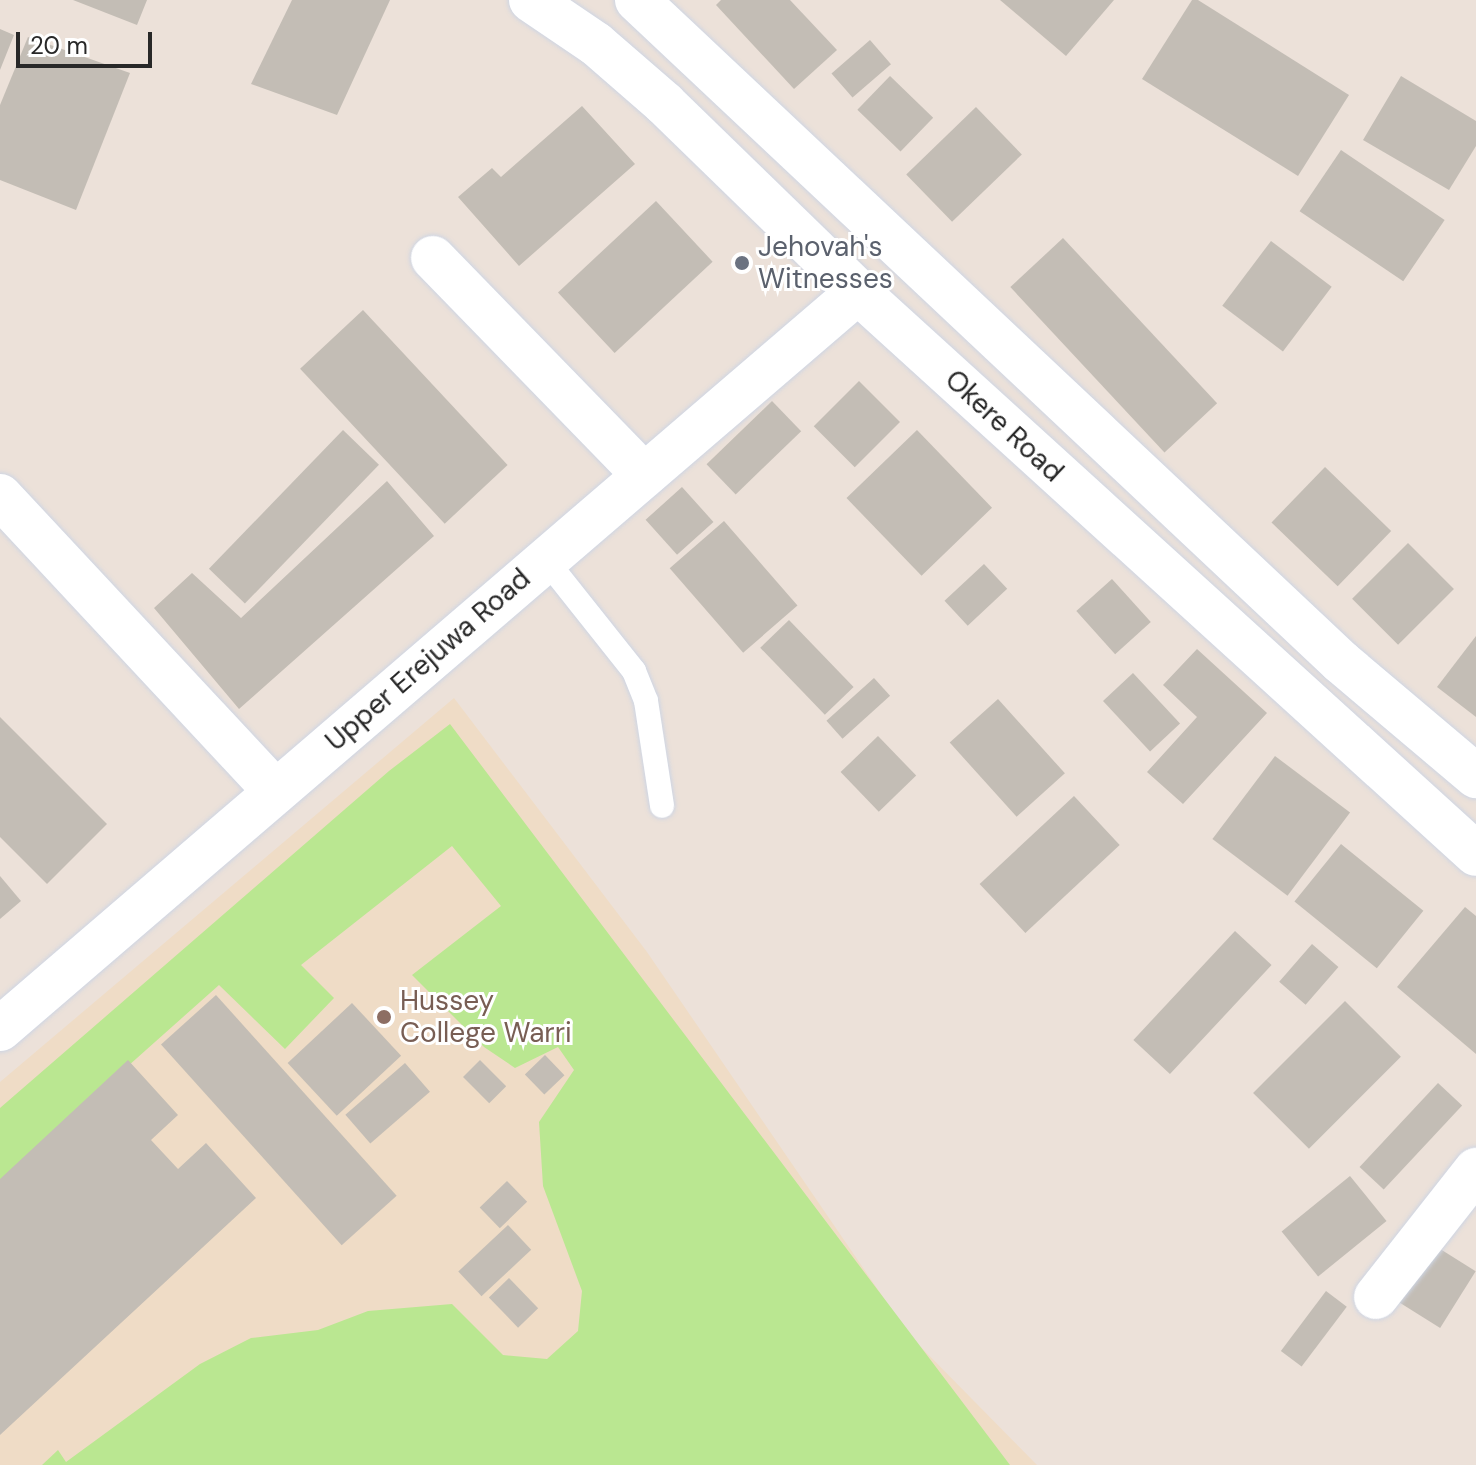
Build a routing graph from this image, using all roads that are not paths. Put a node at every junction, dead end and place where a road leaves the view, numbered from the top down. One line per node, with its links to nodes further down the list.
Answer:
1 (531, 0): 4 (main road, Okere Road)
2 (637, 0): 8 (main road)
3 (433, 258): 5 (main road)
4 (858, 292): 5 (main road, Upper Erejuwa Road); 11 (main road, Okere Road)
5 (644, 475): 7 (main road, Upper Erejuwa Road)
6 (0, 496): 9 (main road)
7 (545, 559): 9 (main road, Upper Erejuwa Road); 10 (lane)
8 (1476, 776)
9 (275, 791): 12 (main road, Upper Erejuwa Road)
10 (662, 806)
11 (1476, 854)
12 (0, 1029)
13 (1476, 1170): 14 (main road)
14 (1376, 1297)

